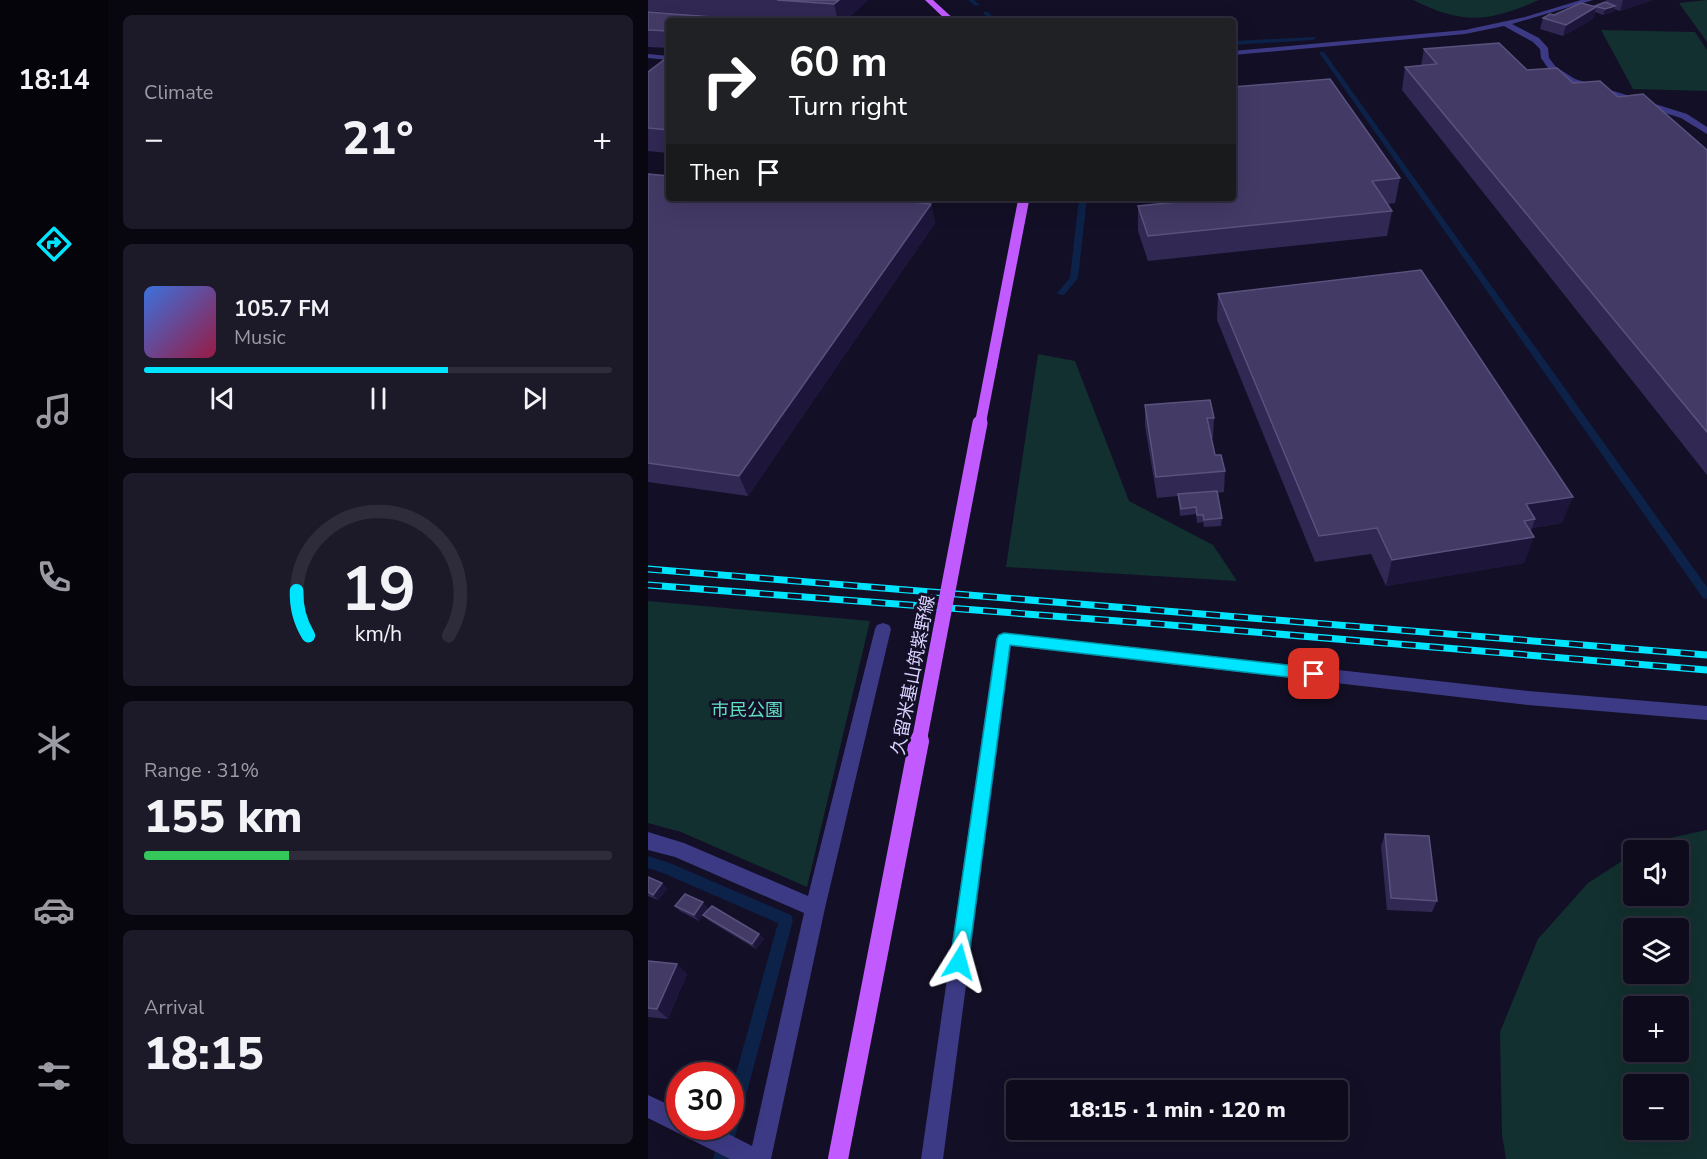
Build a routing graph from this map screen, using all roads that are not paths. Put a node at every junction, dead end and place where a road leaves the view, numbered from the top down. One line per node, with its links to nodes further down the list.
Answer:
1 (930, 0): 3 (main road)
2 (1588, 0): 4 (street)
3 (949, 18)
4 (1504, 24): 5 (street); 8 (street)
5 (1236, 52)
6 (648, 56): 7 (street)
7 (666, 58)
8 (1707, 130)
9 (1023, 201): 19 (main road, 久留米基山筑紫野線, bridge)
10 (883, 629): 13 (street)
11 (1707, 713): 20 (street)
12 (648, 841): 13 (street)
13 (815, 908): 18 (street)
14 (648, 1106): 15 (street)
15 (666, 1115)
16 (717, 1140): 17 (street)
17 (754, 1159)
18 (760, 1159)
19 (838, 1159)
20 (932, 1159)

